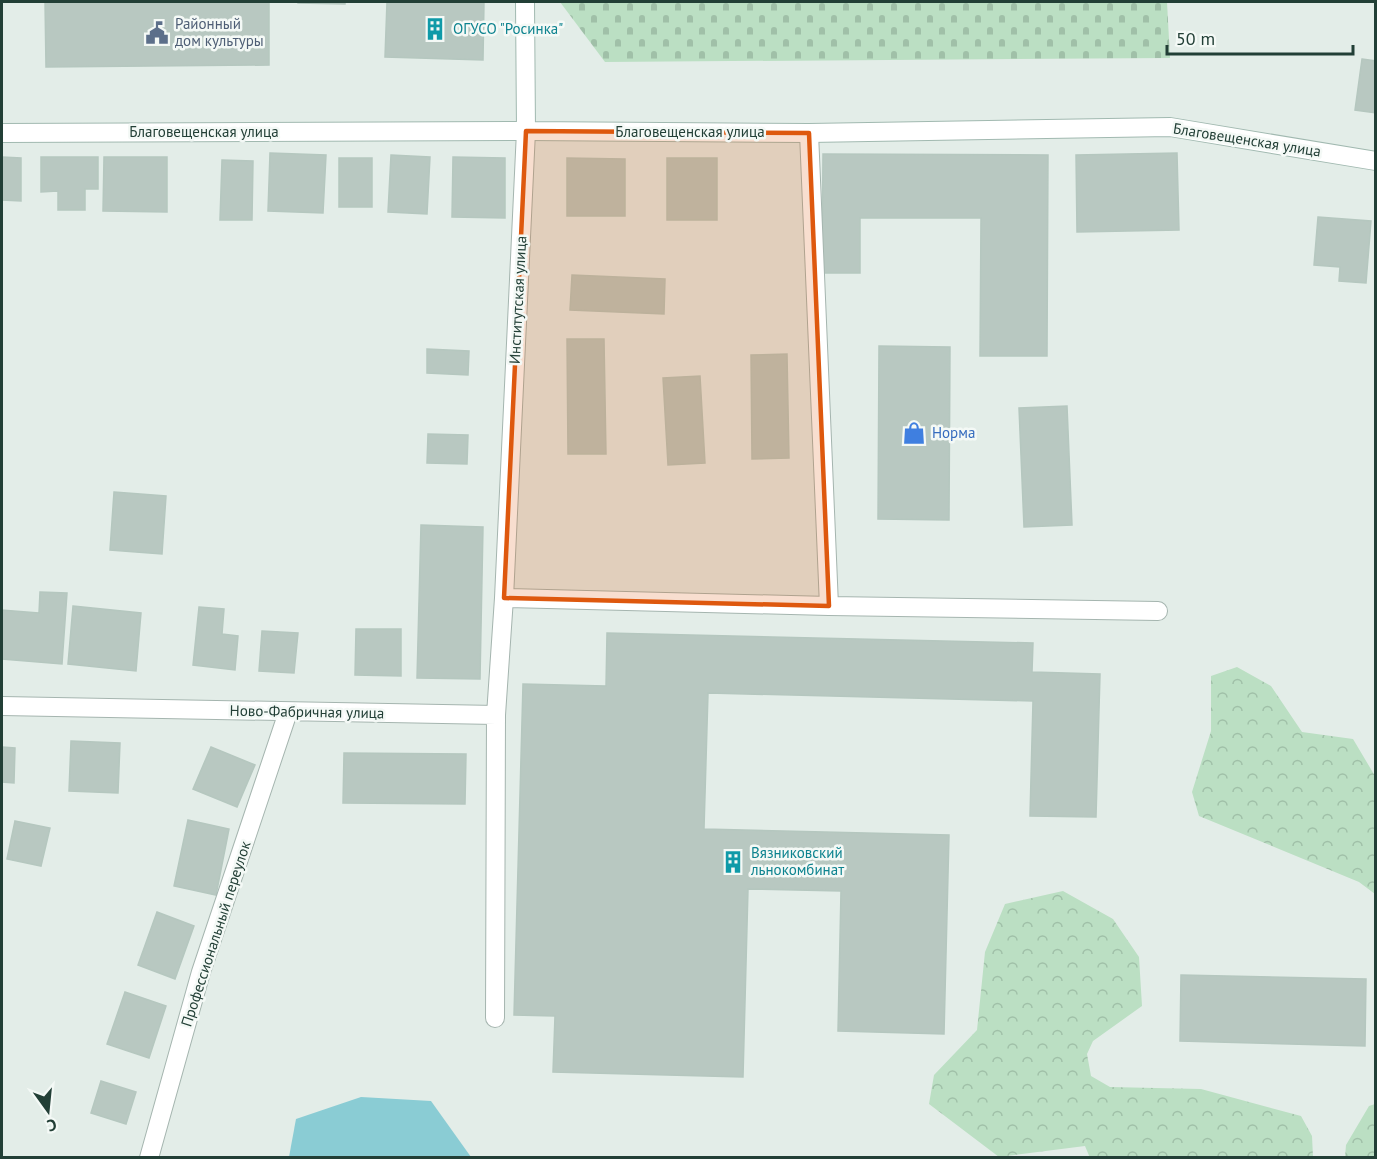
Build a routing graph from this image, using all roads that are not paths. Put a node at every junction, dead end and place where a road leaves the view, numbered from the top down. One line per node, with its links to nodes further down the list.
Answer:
1 (525, 2): 2 (street, Институтская улица)
2 (526, 131): 3 (street, Благовещенская улица); 4 (street, Благовещенская улица); 6 (street, Институтская улица)
3 (809, 132): 5 (street, Благовещенская улица); 7 (street)
4 (2, 133)
5 (1376, 161)
6 (504, 598): 7 (street); 11 (street)
7 (829, 606): 8 (street)
8 (1158, 611)
9 (2, 706): 10 (street, Ново-Фабричная улица)
10 (288, 712): 11 (street, Ново-Фабричная улица); 13 (street, Профессиональный переулок)
11 (496, 715): 12 (street)
12 (495, 1018)
13 (149, 1158)

